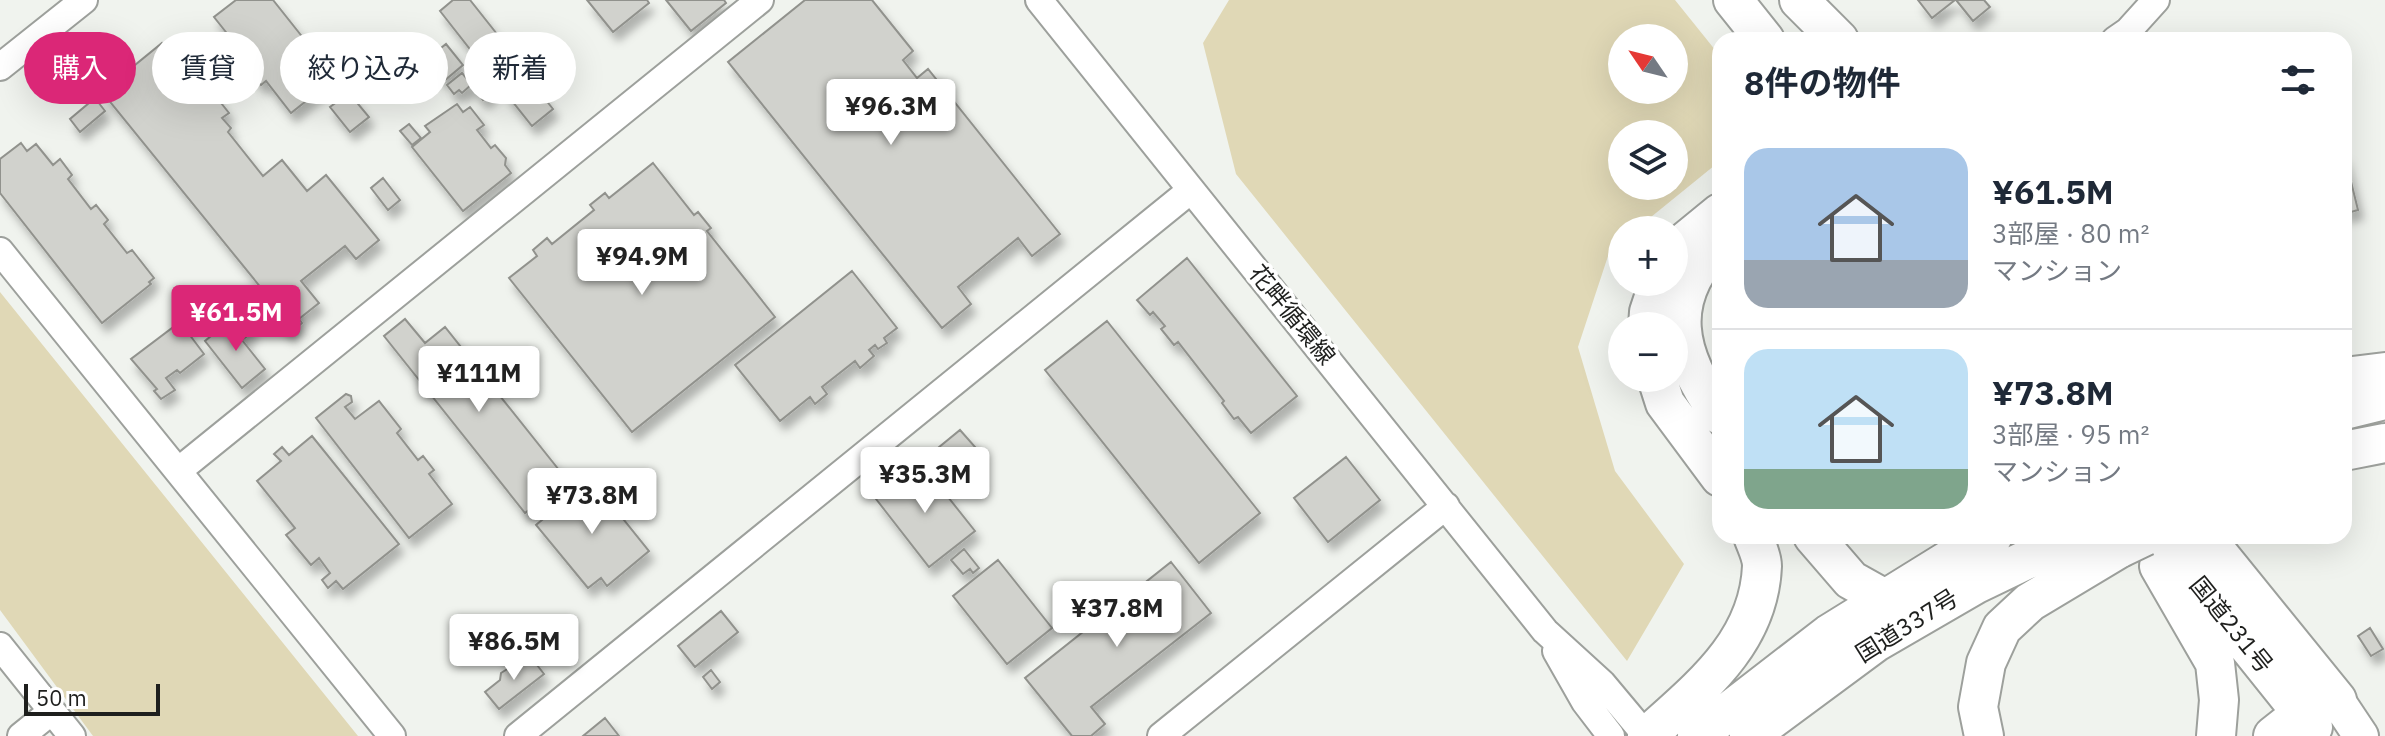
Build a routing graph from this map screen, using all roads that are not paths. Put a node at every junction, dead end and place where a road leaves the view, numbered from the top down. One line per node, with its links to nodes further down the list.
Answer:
1 (84, 0): 12 (street)
2 (760, 0): 27 (street)
3 (1039, 0): 13 (street, 花畔循環線)
4 (1733, 0): 8 (highway)
5 (1773, 0): 9 (highway)
6 (1799, 0): 10 (highway)
7 (2156, 0): 11 (street)
8 (1759, 32)
9 (1799, 32)
10 (1831, 32)
11 (2127, 32)
12 (0, 67)
13 (1191, 190): 28 (street, 花畔循環線); 46 (street)
14 (1712, 220): 15 (highway)
15 (1688, 239)
16 (1712, 250): 22 (highway)
17 (0, 251): 27 (street)
18 (2385, 372): 19 (highway)
19 (2352, 376)
20 (1661, 392): 26 (highway)
21 (2385, 400): 23 (highway)
22 (1712, 404)
23 (2352, 408)
24 (2385, 443): 25 (highway)
25 (2352, 449)
26 (1712, 466)
27 (178, 471): 45 (street)
28 (1446, 506): 38 (street, 花畔循環線); 47 (street)
29 (1756, 544): 42 (highway)
30 (1820, 544): 37 (highway)
31 (1974, 544): 37 (highway, 国道337号)
32 (2059, 544): 50 (highway, 国道337号)
33 (2129, 544): 51 (highway)
34 (2139, 544): 52 (highway)
35 (2166, 544): 41 (highway, 国道231号)
36 (2208, 544): 41 (highway, 国道231号)
37 (1885, 599): 49 (highway, 国道337号)
38 (1545, 631): 42 (street, 花畔循環線); 48 (street, 花畔循環線)
39 (0, 646): 40 (street)
40 (52, 711): 43 (street); 44 (street)
41 (2308, 725): 53 (main road)
42 (1642, 731)
43 (21, 736)
44 (72, 736)
45 (392, 736)
46 (518, 736)
47 (1161, 736)
48 (1611, 736)
49 (1697, 736)
50 (1749, 736)
51 (1984, 736)
52 (2216, 736)
53 (2361, 736)

